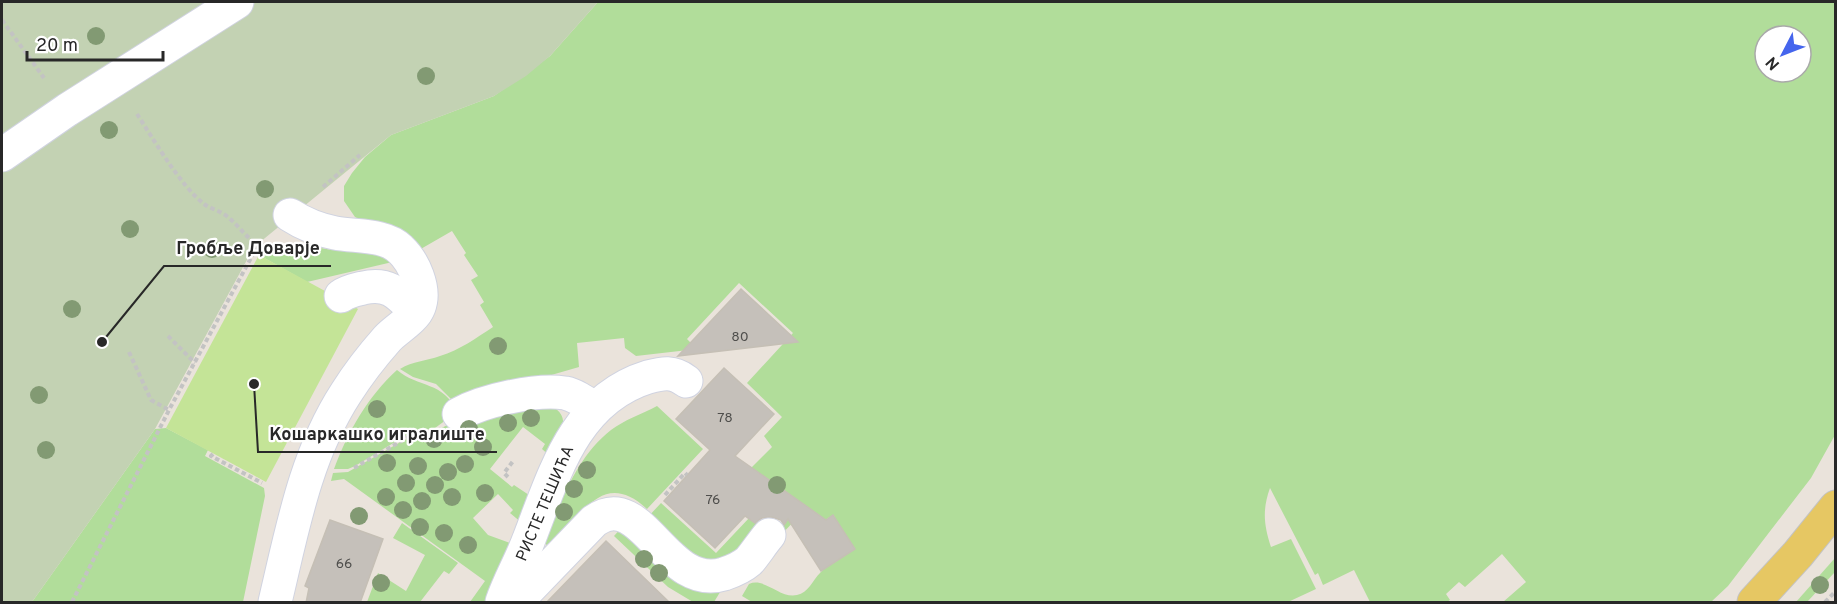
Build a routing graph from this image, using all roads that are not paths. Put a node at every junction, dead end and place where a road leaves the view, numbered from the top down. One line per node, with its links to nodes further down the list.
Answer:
1 (237, 2): 2 (street)
2 (2, 155)
3 (290, 215): 5 (street)
4 (341, 296): 5 (street)
5 (416, 312): 11 (street)
6 (686, 381): 7 (street, РИСТЕ ТЕШИЋА)
7 (594, 408): 8 (street); 12 (street, РИСТЕ ТЕШИЋА)
8 (459, 414)
9 (1836, 507): 14 (main road)
10 (769, 535): 13 (street, РИСТЕ ТЕШИЋА)
11 (275, 603)
12 (502, 603)
13 (516, 603)
14 (1754, 603)

